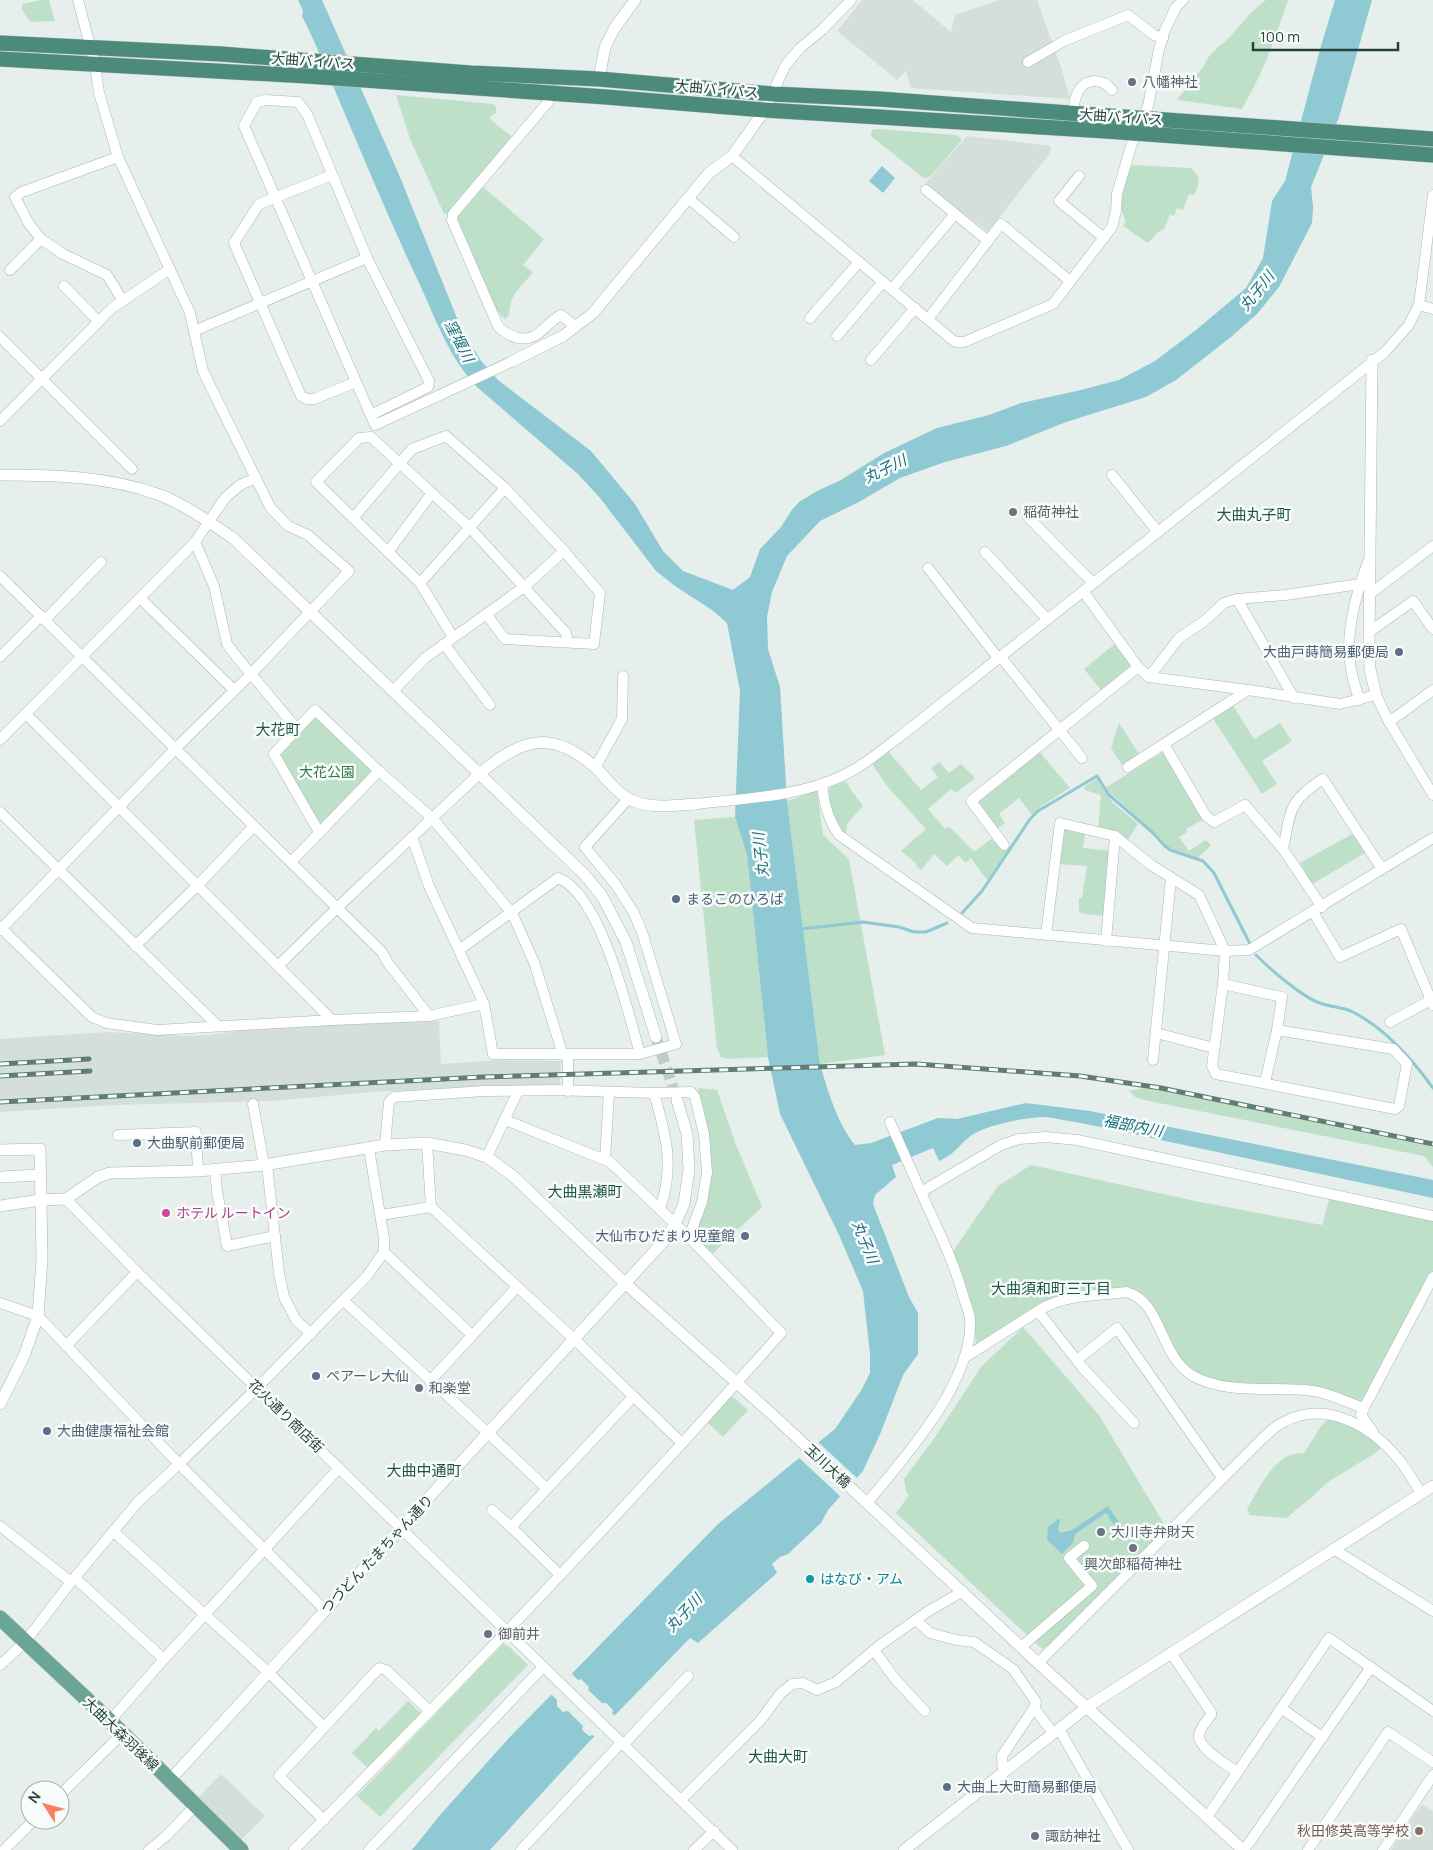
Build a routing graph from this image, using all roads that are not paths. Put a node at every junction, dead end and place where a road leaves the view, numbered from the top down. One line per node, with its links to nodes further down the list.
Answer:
1 (78, 0): 7 (street)
2 (635, 0): 11 (street)
3 (851, 0): 13 (street)
4 (1183, 0): 5 (street)
5 (1163, 38): 9 (street); 31 (street)
6 (0, 43): 7 (highway, 大曲バイパス)
7 (91, 47): 10 (street); 11 (highway, 大曲バイパス)
8 (0, 59): 10 (highway, 大曲バイパス)
9 (1028, 62)
10 (96, 65): 15 (highway, 大曲バイパス); 20 (street)
11 (599, 79): 13 (highway, 大曲バイパス)
12 (1112, 90): 16 (street)
13 (773, 94): 15 (street); 16 (highway, 大曲バイパス)
14 (548, 102): 50 (street)
15 (765, 110): 17 (highway, 大曲バイパス); 21 (street)
16 (1073, 114): 17 (highway, 大曲バイパス)
17 (1108, 124): 18 (highway, 大曲バイパス, bridge); 19 (highway, 大曲バイパス, bridge)
18 (1433, 139)
19 (1433, 155)
20 (118, 156): 30 (street); 35 (street)
21 (732, 156): 27 (street); 34 (street)
22 (332, 175): 26 (street); 26 (street); 33 (street)
23 (1079, 176): 31 (street)
24 (926, 190): 28 (street)
25 (1433, 195): 44 (street)
26 (276, 198): 37 (street); 43 (street)
27 (688, 198): 29 (street); 50 (street)
28 (955, 214): 32 (street); 41 (street)
29 (734, 237)
30 (41, 238): 36 (street); 42 (street)
31 (1104, 238): 38 (street)
32 (988, 241): 38 (street); 48 (street)
33 (368, 258): 37 (street); 59 (street)
34 (859, 262): 39 (street); 47 (street)
35 (170, 269): 42 (street); 51 (street)
36 (10, 270)
37 (313, 280): 43 (street); 58 (street)
38 (1070, 281): 48 (street)
39 (883, 282): 41 (street); 52 (street)
40 (64, 286): 49 (street)
41 (892, 289): 45 (street)
42 (123, 301): 49 (street)
43 (262, 303): 51 (street); 58 (street)
44 (1419, 305): 46 (street); 55 (street)
45 (915, 308): 48 (street); 54 (street)
46 (1433, 309)
47 (810, 318)
48 (928, 319)
49 (98, 321): 57 (street)
50 (575, 326): 56 (street)
51 (194, 331): 66 (street)
52 (837, 336)
53 (0, 337): 57 (street)
54 (871, 360)
55 (1372, 360): 73 (street); 79 (street)
56 (513, 361): 59 (street)
57 (42, 378): 60 (street); 63 (street)
58 (356, 382): 59 (street)
59 (373, 420): 61 (street)
60 (0, 421)
61 (371, 437): 62 (street); 69 (street)
62 (400, 463): 67 (street); 68 (street); 69 (street)
63 (132, 469)
64 (0, 475): 71 (street)
65 (1112, 475): 73 (street)
66 (256, 478): 71 (street); 91 (street)
67 (505, 488): 72 (street); 76 (street)
68 (432, 493): 72 (street); 77 (street)
69 (354, 517): 77 (street)
70 (1028, 517): 84 (street)
71 (208, 522): 74 (street); 91 (street)
72 (471, 528): 83 (street); 86 (street)
73 (1158, 531): 84 (street)
74 (195, 542): 89 (street); 104 (street)
75 (1433, 546): 88 (street)
76 (564, 551): 86 (street); 98 (street)
77 (388, 552): 83 (street)
78 (985, 552): 94 (street)
79 (1371, 556): 85 (street); 88 (street)
80 (101, 562): 93 (street)
81 (928, 568): 102 (street)
82 (1, 579): 93 (street)
83 (420, 583): 97 (street)
84 (1093, 583): 87 (street)
85 (1360, 584): 90 (street); 113 (street)
86 (524, 587): 92 (street); 98 (street)
87 (1082, 591): 94 (street); 103 (street)
88 (1370, 594): 96 (street)
89 (140, 598): 101 (street); 107 (street)
90 (1237, 599): 106 (street); 112 (street)
91 (311, 612): 104 (street); 110 (street)
92 (487, 615): 97 (street); 98 (street)
93 (43, 618): 100 (street); 101 (street)
94 (1047, 619): 102 (street)
95 (1433, 629): 96 (street)
96 (1369, 632): 111 (street)
97 (454, 637): 99 (street)
98 (568, 642)
99 (444, 644): 110 (street); 114 (street)
100 (0, 657)
101 (82, 657): 115 (street); 121 (street)
102 (999, 657): 118 (street); 127 (street)
103 (1138, 667): 106 (street); 118 (street)
104 (251, 674): 107 (street); 117 (street)
105 (623, 676): 124 (street)
106 (1150, 677): 108 (street)
107 (234, 690): 121 (street)
108 (1248, 690): 112 (street); 120 (street)
109 (1433, 690): 116 (street)
110 (393, 691): 126 (street)
111 (1376, 695): 113 (street); 116 (street)
112 (1294, 698): 113 (street)
113 (1359, 700)
114 (490, 705)
115 (26, 714): 119 (street); 131 (street)
116 (1389, 722): 128 (street)
117 (296, 729): 125 (street); 135 (street)
118 (1060, 730): 122 (street); 139 (street)
119 (0, 740)
120 (1164, 744): 123 (street); 140 (street)
121 (175, 749): 131 (street); 134 (street)
122 (1082, 758)
123 (1128, 766)
124 (596, 768): 126 (street); 129 (street)
125 (379, 771): 133 (street); 135 (street)
126 (479, 774): 133 (street); 166 (street)
127 (822, 784): 130 (street); 150 (street)
128 (1433, 795)
129 (628, 799): 130 (street); 168 (street)
130 (697, 804)
131 (120, 807): 143 (street); 145 (street)
132 (0, 812): 143 (street)
133 (432, 818): 137 (street); 148 (street)
134 (253, 827): 141 (street); 145 (street)
135 (319, 832): 141 (street)
136 (1114, 836): 144 (street); 150 (street); 151 (street)
137 (412, 837): 146 (street); 154 (street)
138 (1433, 838): 142 (street)
139 (1004, 845)
140 (1283, 849): 142 (street); 147 (street)
141 (291, 862): 146 (street)
142 (1382, 869): 147 (street)
143 (57, 870): 149 (street); 153 (street)
144 (1171, 878): 152 (street); 155 (street)
145 (198, 885): 153 (street); 156 (street)
146 (337, 908): 156 (street); 160 (street)
147 (1318, 909): 155 (street); 158 (street)
148 (512, 913): 154 (street); 168 (street); 169 (street)
149 (1, 928): 163 (street)
150 (1046, 935): 151 (street)
151 (1106, 941): 152 (street)
152 (1163, 945): 155 (street); 165 (street)
153 (135, 946): 163 (street)
154 (459, 950): 159 (street)
155 (1225, 950): 157 (street)
156 (278, 966): 161 (street)
157 (1223, 984): 164 (street); 167 (street)
158 (1432, 1002): 162 (street)
159 (484, 1004): 160 (street); 169 (street)
160 (430, 1016): 161 (street)
161 (332, 1020): 163 (street)
162 (1390, 1022)
163 (218, 1026)
164 (1277, 1030): 171 (street); 171 (street)
165 (1156, 1033): 167 (street); 170 (street)
166 (656, 1037)
167 (1214, 1048): 171 (street)
168 (640, 1054): 169 (street)
169 (565, 1055): 173 (street)
170 (1153, 1060)
171 (1265, 1082)
172 (518, 1091): 173 (street); 178 (street); 182 (street)
173 (568, 1091): 174 (street)
174 (609, 1092): 175 (street); 186 (street)
175 (654, 1093): 197 (street); 202 (street)
176 (677, 1100): 200 (street, つづどん たまちゃん通り)
177 (253, 1104): 187 (street)
178 (505, 1120): 185 (street); 186 (street)
179 (890, 1122): 192 (street)
180 (118, 1135): 189 (street)
181 (427, 1143): 182 (street, 玉川大橋); 185 (street, 玉川大橋); 196 (street)
182 (385, 1145): 183 (street, 玉川大橋)
183 (369, 1148): 187 (street, 玉川大橋); 198 (street)
184 (0, 1150): 190 (street)
185 (487, 1157): 206 (street, 玉川大橋)
186 (605, 1160): 197 (street)
187 (266, 1165): 188 (street, 玉川大橋); 201 (street)
188 (215, 1170): 189 (street, 玉川大橋); 201 (street)
189 (198, 1171): 193 (street, 玉川大橋)
190 (40, 1175): 191 (street); 194 (street)
191 (0, 1177)
192 (921, 1192): 199 (street); 216 (street)
193 (66, 1199): 194 (street); 204 (street, 花火通り商店街)
194 (40, 1200): 195 (street); 211 (street)
195 (0, 1206)
196 (431, 1207): 198 (street); 207 (street)
197 (660, 1209): 200 (street)
198 (381, 1215): 203 (street)
199 (1433, 1216)
200 (675, 1224): 202 (street); 206 (street, つづどん たまちゃん通り)
201 (275, 1236): 212 (street)
202 (689, 1237): 219 (street)
203 (384, 1252): 208 (street); 213 (street)
204 (137, 1272): 215 (street); 220 (street, 花火通り商店街)
205 (1433, 1277): 223 (street)
206 (626, 1284): 214 (street, つづどん たまちゃん通り); 219 (street, 玉川大橋)
207 (517, 1287): 213 (street); 214 (street)
208 (344, 1301): 212 (street); 218 (street)
209 (0, 1303): 211 (street)
210 (1038, 1310): 216 (street); 217 (street); 223 (street)
211 (38, 1316): 215 (street); 222 (street)
212 (310, 1334): 220 (street)
213 (472, 1335): 218 (street)
214 (575, 1340): 221 (street); 225 (street, つづどん たまちゃん通り)
215 (66, 1346): 228 (street)
216 (964, 1358): 234 (street)
217 (1077, 1360): 224 (street); 230 (street)
218 (430, 1381): 225 (street)
219 (737, 1383): 227 (street); 234 (street, 玉川大橋)
220 (257, 1388): 228 (street); 229 (street, 花火通り商店街)
221 (633, 1397): 227 (street); 232 (street)
222 (0, 1404)
223 (1364, 1408): 226 (street)
224 (1134, 1423)
225 (488, 1433): 232 (street); 238 (street, つづどん たまちゃん通り)
226 (1375, 1436): 230 (street); 233 (street)
227 (682, 1443): 243 (street)
228 (179, 1464): 239 (street); 241 (street)
229 (339, 1468): 238 (street, 花火通り商店街); 241 (street)
230 (1222, 1478): 257 (street)
231 (1433, 1486): 233 (street)
232 (546, 1488): 237 (street)
233 (1420, 1493): 242 (street)
234 (867, 1503): 245 (street, 玉川大橋)
235 (492, 1510): 237 (street)
236 (0, 1526): 244 (street)
237 (511, 1527): 243 (street)
238 (400, 1528): 246 (street, つづどん たまちゃん通り); 251 (street, 花火通り商店街)
239 (113, 1531): 244 (street); 248 (street)
240 (1084, 1546): 253 (street)
241 (265, 1550): 246 (street); 248 (street)
242 (1335, 1550): 247 (street); 255 (street)
243 (560, 1575): 251 (street)
244 (73, 1580): 252 (street); 256 (street)
245 (962, 1592): 250 (street); 253 (street, 玉川大橋)
246 (325, 1610): 261 (street, つづどん たまちゃん通り)
247 (1433, 1611)
248 (205, 1615): 256 (street); 261 (street)
249 (0, 1618): 252 (main road, 大曲大森羽後線)
250 (916, 1620): 254 (street); 264 (street)
251 (507, 1632): 260 (street, 花火通り商店街); 266 (street)
252 (25, 1642): 258 (street); 269 (main road, 大曲大森羽後線)
253 (1021, 1647): 257 (street, 玉川大橋)
254 (874, 1650): 267 (street); 281 (street)
255 (1172, 1653): 263 (street); 276 (street)
256 (164, 1659): 269 (street)
257 (1038, 1663): 263 (street, 玉川大橋)
258 (0, 1665)
259 (1371, 1667): 265 (street); 268 (street); 273 (street)
260 (545, 1669): 274 (street, 花火通り商店街); 292 (street)
261 (268, 1672): 270 (street); 279 (street, つづどん たまちゃん通り)
262 (688, 1676): 274 (street)
263 (1087, 1707): 271 (street); 283 (street, 玉川大橋)
264 (1034, 1708): 271 (street); 277 (street)
265 (1281, 1708): 273 (street); 276 (street)
266 (430, 1711): 270 (street); 284 (street)
267 (925, 1711)
268 (1433, 1711)
269 (110, 1721): 272 (main road, 大曲大森羽後線)
270 (324, 1727): 284 (street)
271 (1056, 1731): 277 (street); 297 (street)
272 (122, 1734): 279 (main road, 大曲大森羽後線); 280 (street)
273 (1322, 1737): 287 (street)
274 (622, 1744): 281 (street, 花火通り商店街); 293 (street)
275 (1433, 1762): 298 (street)
276 (1237, 1772): 283 (street)
277 (1003, 1773): 296 (street)
278 (1433, 1775): 299 (street)
279 (169, 1780): 282 (main road, 大曲大森羽後線)
280 (70, 1784)
281 (681, 1800): 286 (street, 花火通り商店街)
282 (195, 1806): 289 (street); 290 (main road, 大曲大森羽後線)
283 (1207, 1817): 287 (street, 玉川大橋)
284 (324, 1820): 291 (street)
285 (24, 1830): 288 (street)
286 (714, 1831): 294 (street); 295 (street, 花火通り商店街)
287 (1239, 1849)
288 (4, 1850)
289 (149, 1850)
290 (241, 1850)
291 (294, 1850)
292 (369, 1850)
293 (521, 1850)
294 (694, 1850)
295 (732, 1850)
296 (904, 1850)
297 (1128, 1850)
298 (1308, 1850)
299 (1383, 1850)

